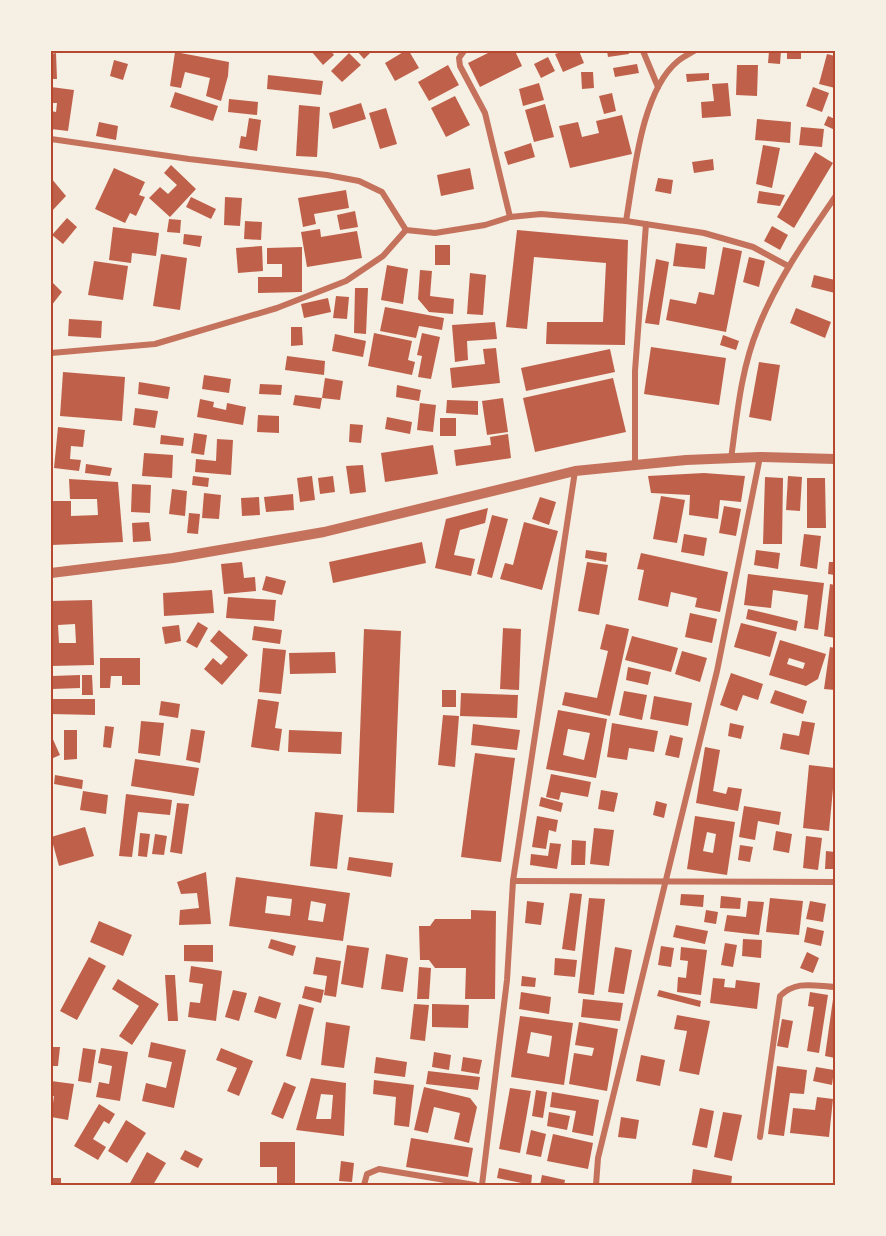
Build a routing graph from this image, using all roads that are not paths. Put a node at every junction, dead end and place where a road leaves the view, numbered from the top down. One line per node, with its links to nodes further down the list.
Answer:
1 (464, 51): 7 (street)
2 (643, 51): 4 (street)
3 (694, 51): 4 (street)
4 (658, 87): 8 (street)
5 (51, 139): 10 (street)
6 (835, 197): 11 (street)
7 (510, 217): 8 (street); 10 (street)
8 (626, 221): 9 (street)
9 (646, 224): 11 (street); 16 (street)
10 (406, 230): 12 (street)
11 (788, 266): 14 (street)
12 (51, 353)
13 (760, 457): 14 (street); 15 (street); 20 (street)
14 (731, 459): 16 (street)
15 (835, 459)
16 (635, 464): 17 (street)
17 (575, 471): 18 (street); 19 (street)
18 (51, 573)
19 (513, 881): 20 (street); 26 (street)
20 (666, 881): 21 (street); 27 (street)
21 (835, 882)
22 (835, 987): 23 (street)
23 (760, 1137)
24 (364, 1185): 25 (street)
25 (474, 1185)
26 (482, 1185)
27 (596, 1185)

